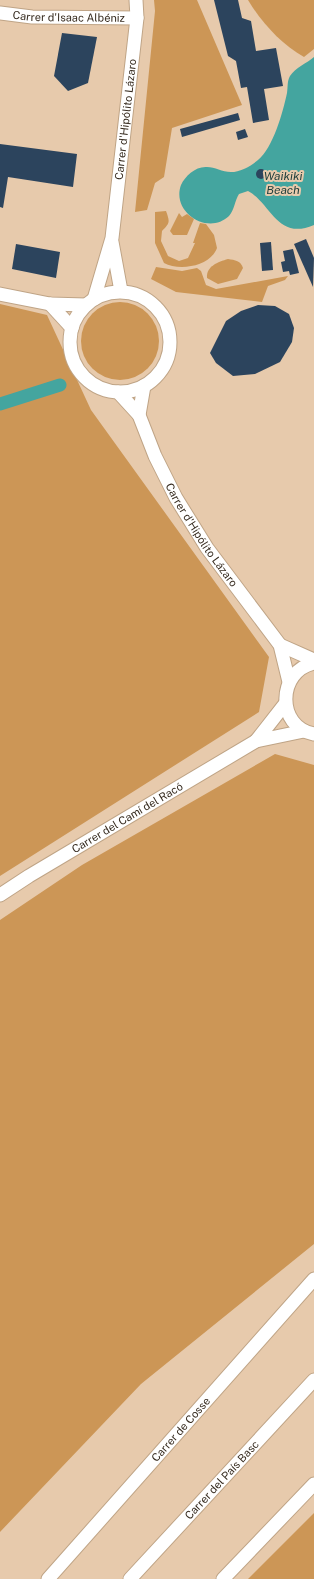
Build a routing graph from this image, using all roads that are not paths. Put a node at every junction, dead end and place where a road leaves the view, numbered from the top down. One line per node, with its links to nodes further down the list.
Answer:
1 (136, 0): 3 (street, Carrer d'Hipólito Lázaro)
2 (0, 13): 3 (street, Carrer d'Isaac Albéniz)
3 (137, 18): 4 (street, Carrer d'Hipólito Lázaro)
4 (112, 238): 5 (street, Carrer d'Hipólito Lázaro); 7 (street, Carrer d'Hipólito Lázaro)
5 (121, 291): 7 (street); 10 (street)
6 (0, 294): 8 (street)
7 (90, 302): 8 (street); 9 (street)
8 (50, 304): 9 (street)
9 (72, 328): 11 (street)
10 (144, 386): 11 (street); 12 (street, Carrer d'Hipólito Lázaro)
11 (118, 392): 12 (street, Carrer d'Hipólito Lázaro)
12 (140, 415): 13 (street, Carrer d'Hipólito Lázaro)
13 (280, 644): 14 (street, Carrer d'Hipólito Lázaro); 15 (street, Carrer d'Hipólito Lázaro)
14 (314, 662): 15 (street)
15 (289, 682): 16 (street)
16 (285, 704): 17 (street); 18 (street, Carrer del Camí del Racó)
17 (309, 733): 18 (street, Carrer del Camí del Racó)
18 (256, 741): 19 (street, Carrer del Camí del Racó)
19 (0, 896)
20 (314, 1279): 23 (street, Carrer de Cosse)
21 (314, 1380): 24 (street, Carrer del País Basc)
22 (314, 1484): 25 (street)
23 (48, 1579)
24 (130, 1579)
25 (222, 1579)

